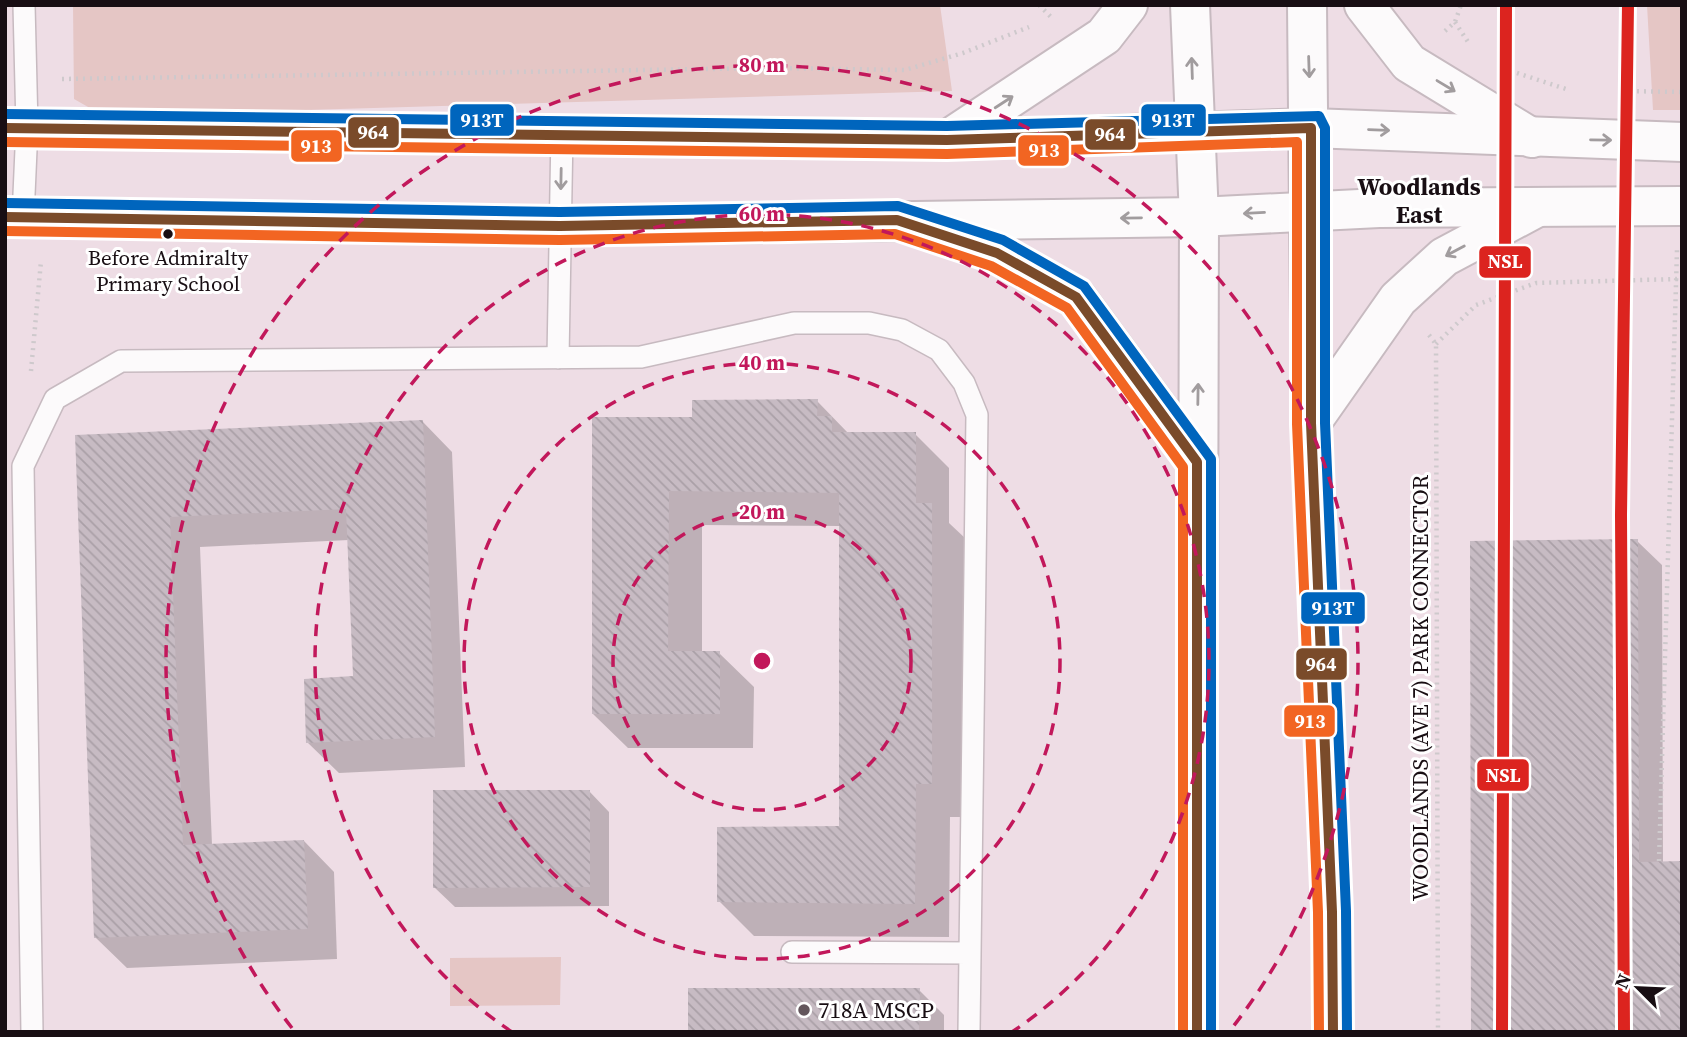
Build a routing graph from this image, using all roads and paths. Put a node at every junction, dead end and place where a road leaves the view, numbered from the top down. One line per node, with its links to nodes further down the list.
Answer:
1 (24, 5): 10 (lane)
2 (1039, 5): 10 (path)
3 (1128, 5): 19 (street, one-way to 3)
4 (1190, 5): 16 (street, one-way to 4)
5 (1307, 5): 15 (street, one-way to 15)
6 (1364, 5): 18 (street, one-way to 18)
7 (1461, 5): 8 (path)
8 (1475, 51)
9 (1506, 69): 11 (path)
10 (25, 79): 14 (lane)
11 (1582, 90)
12 (1619, 91): 13 (path)
13 (1682, 92)
14 (16, 127): 17 (street); 25 (lane)
15 (1311, 128): 16 (street); 18 (street, one-way to 18); 23 (street)
16 (1194, 131): 19 (street); 24 (street)
17 (562, 132): 19 (street); 27 (lane, one-way to 27)
18 (1532, 138): 20 (street, one-way to 20)
19 (947, 139)
20 (1682, 142)
21 (1679, 206): 22 (street); 29 (path)
22 (1536, 208): 23 (street); 32 (street, one-way to 32)
23 (1309, 210): 24 (street, one-way to 24); 32 (street)
24 (1199, 216): 26 (street, one-way to 26); 33 (street, one-way to 24)
25 (14, 217): 27 (street)
26 (897, 220): 27 (street); 33 (street)
27 (560, 226): 30 (lane)
28 (41, 254): 31 (path)
29 (1679, 278): 34 (path); 41 (path, WOODLANDS (AVE 7) PARK CONNECTOR)
30 (558, 358): 36 (lane); 37 (lane)
31 (31, 373)
32 (1311, 423): 40 (street)
33 (1197, 462): 39 (street)
34 (1659, 861)
35 (792, 953): 36 (lane)
36 (969, 953): 38 (lane)
37 (32, 1032)
38 (969, 1032)
39 (1197, 1032)
40 (1333, 1032)
41 (1438, 1032)

